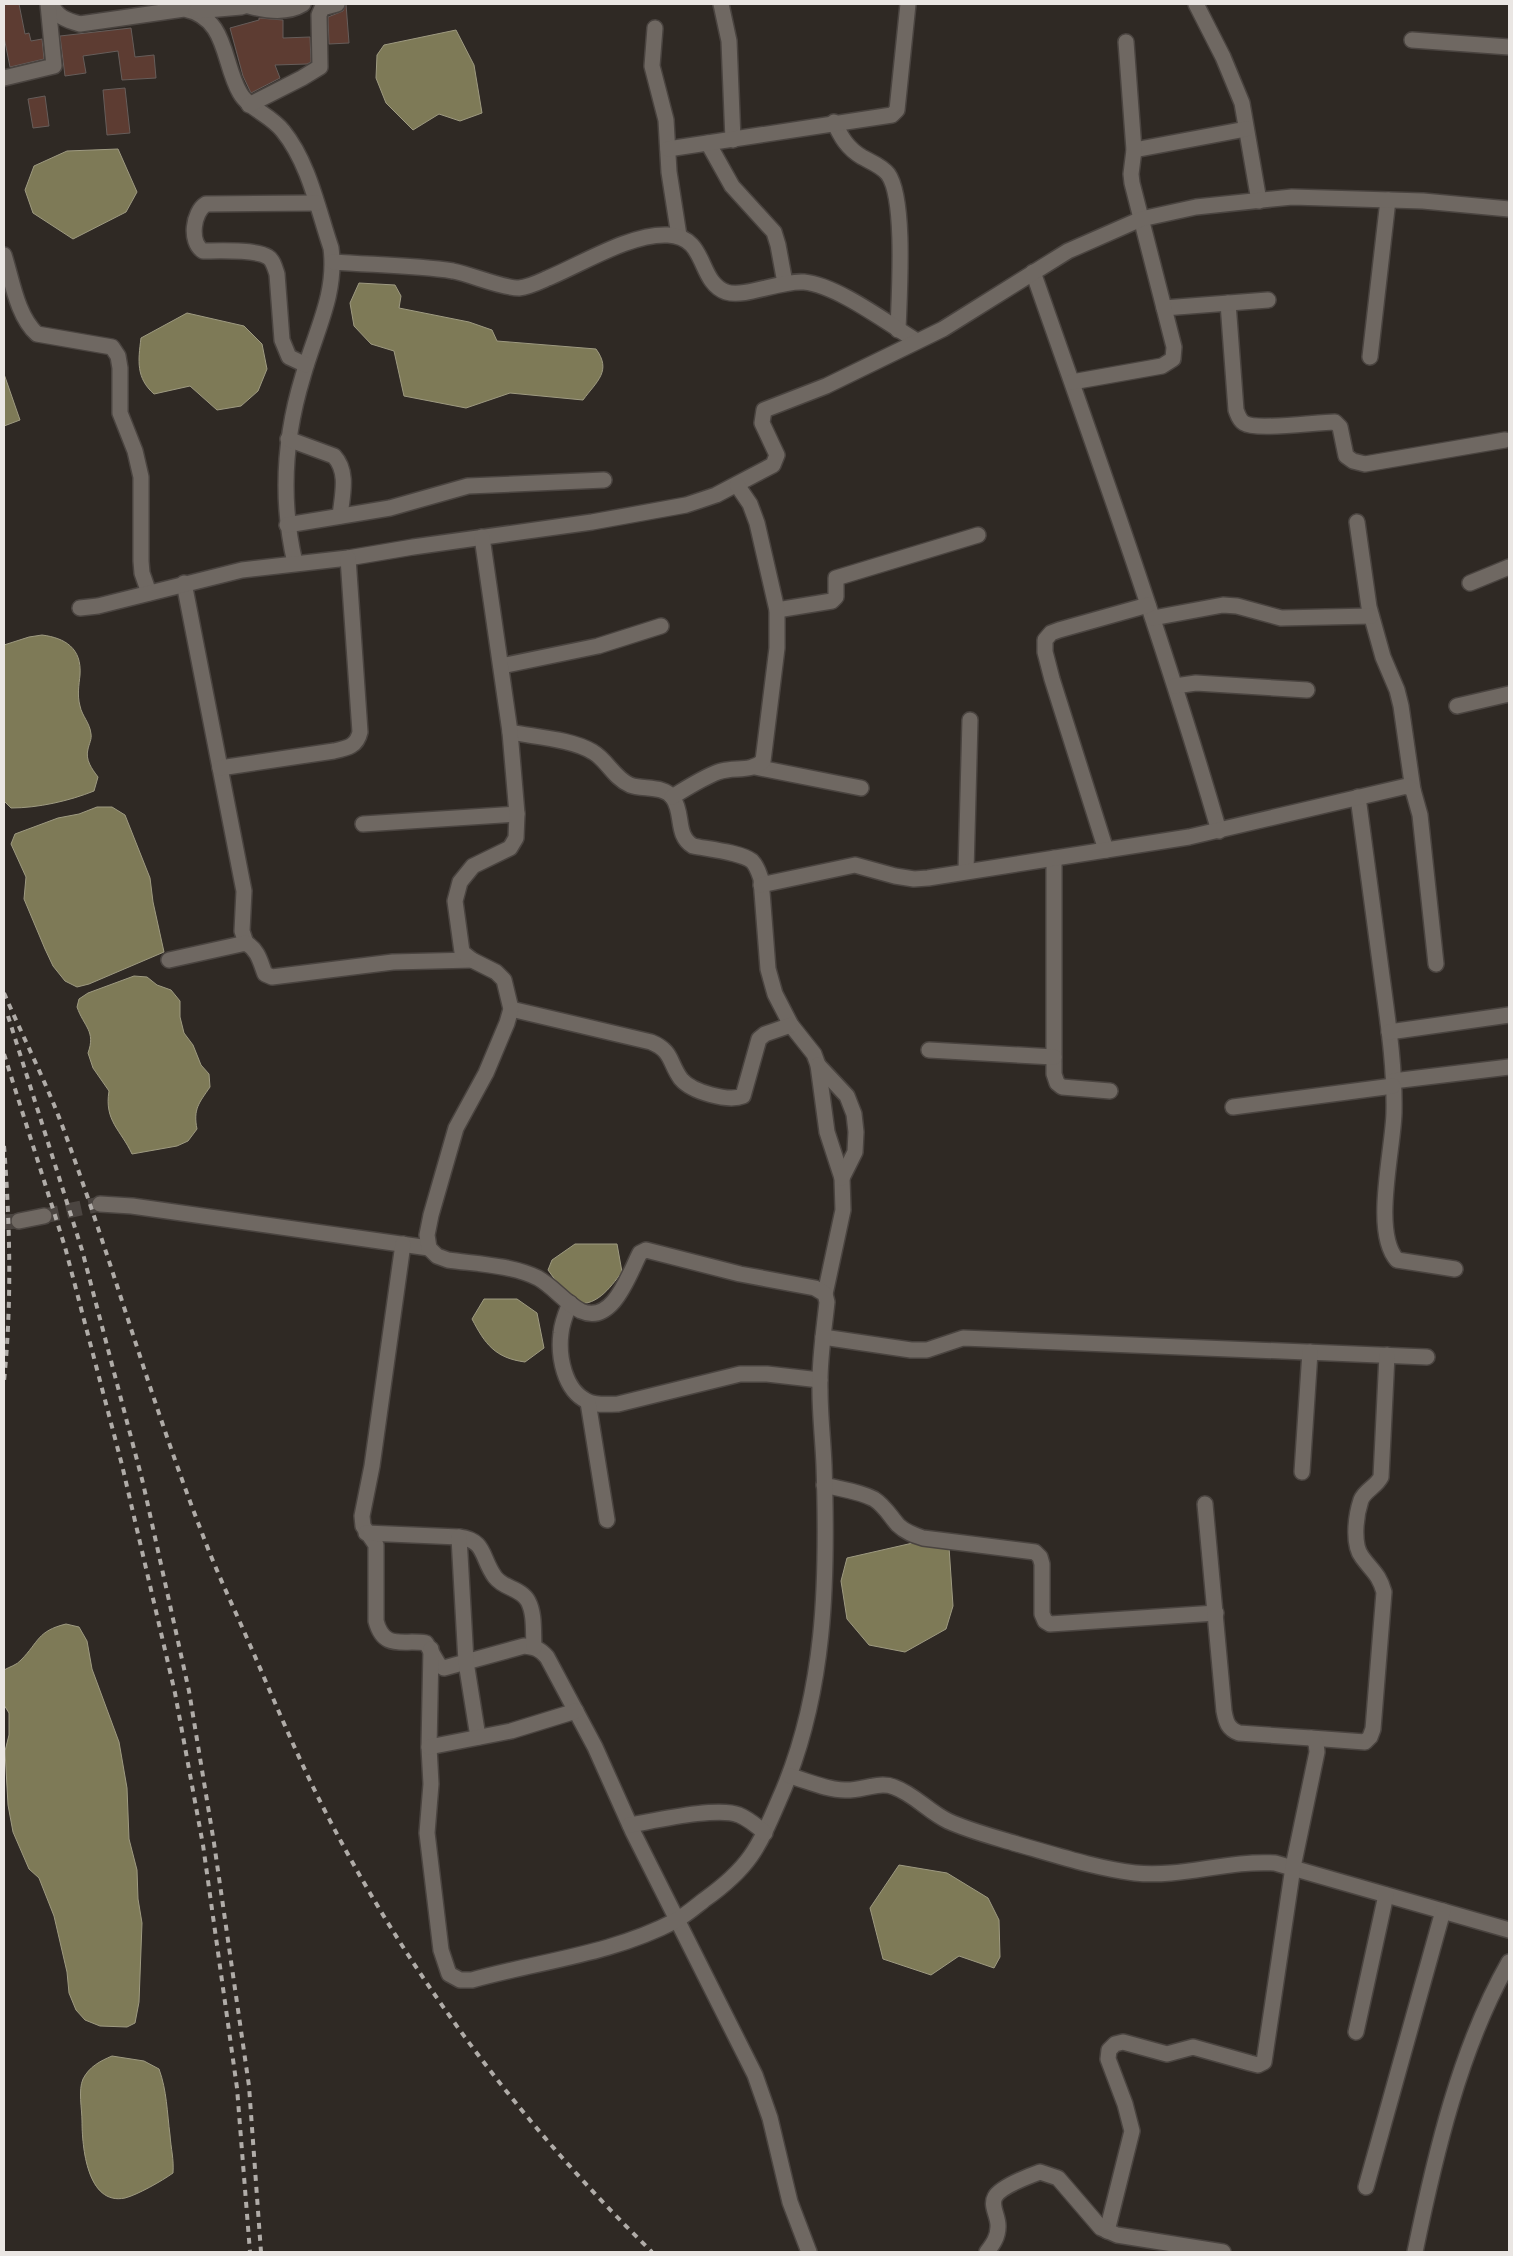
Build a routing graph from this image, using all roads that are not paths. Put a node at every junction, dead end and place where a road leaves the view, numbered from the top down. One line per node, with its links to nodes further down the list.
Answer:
1 (50, 4): 8 (street); 14 (street)
2 (303, 4): 7 (street)
3 (337, 4): 15 (street)
4 (721, 4): 18 (street)
5 (908, 4): 16 (street)
6 (1196, 4): 17 (street)
7 (250, 5): 9 (street)
8 (169, 7): 9 (street)
9 (196, 11): 15 (street)
10 (655, 28): 20 (street)
11 (1412, 40): 13 (street)
12 (1126, 42): 21 (street)
13 (1509, 48)
14 (4, 78)
15 (250, 105): 23 (street)
16 (834, 122): 18 (street); 35 (street)
17 (1246, 129): 21 (street); 22 (street)
18 (733, 140): 19 (street)
19 (708, 143): 20 (street); 31 (street)
20 (668, 149): 27 (street)
21 (1134, 150): 26 (street)
22 (1259, 201): 24 (street); 26 (street)
23 (316, 204): 29 (street); 38 (street)
24 (1387, 206): 25 (street); 37 (street)
25 (1509, 209)
26 (1142, 219): 30 (street); 34 (street)
27 (679, 236): 29 (street); 31 (street)
28 (4, 255): 53 (street)
29 (333, 262): 38 (street)
30 (1033, 272): 36 (street); 39 (street)
31 (785, 283): 35 (street)
32 (1268, 300): 33 (street)
33 (1228, 304): 34 (street); 41 (street)
34 (1164, 308): 39 (street)
35 (898, 330): 36 (street)
36 (917, 341): 43 (street)
37 (1370, 357)
38 (306, 365): 40 (street)
39 (1072, 382): 56 (street)
40 (288, 439): 44 (street); 48 (street)
41 (1505, 440)
42 (604, 480): 44 (street)
43 (743, 494): 47 (street); 55 (street)
44 (340, 516): 48 (street)
45 (1357, 522): 57 (street)
46 (978, 535): 55 (street)
47 (482, 537): 49 (street); 59 (street)
48 (291, 544): 49 (street); 51 (street)
49 (348, 558): 67 (street)
50 (1509, 567): 52 (street)
51 (184, 583): 53 (street); 67 (street)
52 (1470, 583)
53 (146, 584): 54 (street)
54 (80, 608)
55 (777, 610): 66 (street)
56 (1151, 612): 57 (street); 60 (street); 75 (street)
57 (1371, 616): 69 (street)
58 (661, 626): 59 (street)
59 (501, 666): 65 (street)
60 (1175, 686): 61 (street); 74 (street)
61 (1308, 690)
62 (1509, 694): 63 (street)
63 (1457, 706)
64 (970, 720): 77 (street)
65 (510, 732): 70 (street); 72 (street)
66 (756, 767): 68 (street); 70 (street)
67 (220, 768): 79 (street)
68 (861, 788)
69 (1413, 790): 71 (street); 82 (street)
70 (672, 797): 78 (street)
71 (1358, 798): 74 (street); 86 (street)
72 (518, 814): 73 (street); 81 (street)
73 (363, 824)
74 (1220, 831): 75 (street)
75 (1106, 850): 76 (street)
76 (1054, 858): 77 (street); 88 (street)
77 (966, 871): 78 (street)
78 (761, 885): 85 (street)
79 (246, 943): 80 (street); 81 (street)
80 (169, 960)
81 (472, 960): 83 (street)
82 (1436, 964)
83 (511, 1009): 85 (street); 99 (street)
84 (1509, 1015): 86 (street)
85 (791, 1025): 89 (street)
86 (1389, 1032): 91 (street)
87 (929, 1050): 88 (street)
88 (1054, 1057): 92 (street)
89 (818, 1065): 94 (street); 94 (street)
90 (1509, 1067): 91 (street)
91 (1393, 1084): 93 (street); 100 (street)
92 (1110, 1090)
93 (1233, 1107)
94 (842, 1178): 101 (street)
95 (100, 1204): 98 (street)
96 (44, 1216): 97 (street)
97 (19, 1221)
98 (403, 1244): 99 (street); 113 (street)
99 (429, 1248): 102 (street)
100 (1455, 1270)
101 (825, 1294): 102 (street); 103 (street)
102 (570, 1303): 108 (street)
103 (823, 1337): 104 (street); 107 (street)
104 (1310, 1352): 105 (street); 109 (street)
105 (1387, 1355): 106 (street); 121 (street)
106 (1427, 1357)
107 (820, 1380): 108 (street); 110 (street)
108 (588, 1402): 112 (street)
109 (1302, 1472)
110 (824, 1485): 115 (street); 123 (street)
111 (1205, 1504): 115 (street)
112 (607, 1520)
113 (366, 1533): 114 (street); 117 (street)
114 (459, 1537): 116 (street); 118 (street)
115 (1216, 1613): 121 (street)
116 (534, 1647): 118 (street); 119 (street)
117 (431, 1649): 118 (street); 122 (street)
118 (466, 1662): 120 (street)
119 (576, 1711): 120 (street); 124 (street)
120 (478, 1737): 122 (street)
121 (1311, 1738): 126 (street)
122 (429, 1748): 129 (street)
123 (790, 1776): 125 (street); 126 (street)
124 (630, 1825): 125 (street); 129 (street)
125 (765, 1833): 129 (street)
126 (1293, 1867): 127 (street); 134 (street)
127 (1386, 1895): 128 (street); 132 (street)
128 (1443, 1911): 130 (street); 133 (street)
129 (677, 1920): 135 (street)
130 (1509, 1930)
131 (1509, 1962): 138 (street)
132 (1356, 2032)
133 (1366, 2188)
134 (1107, 2230): 136 (street); 137 (street)
135 (809, 2252)
136 (987, 2252)
137 (1223, 2252)
138 (1415, 2252)

